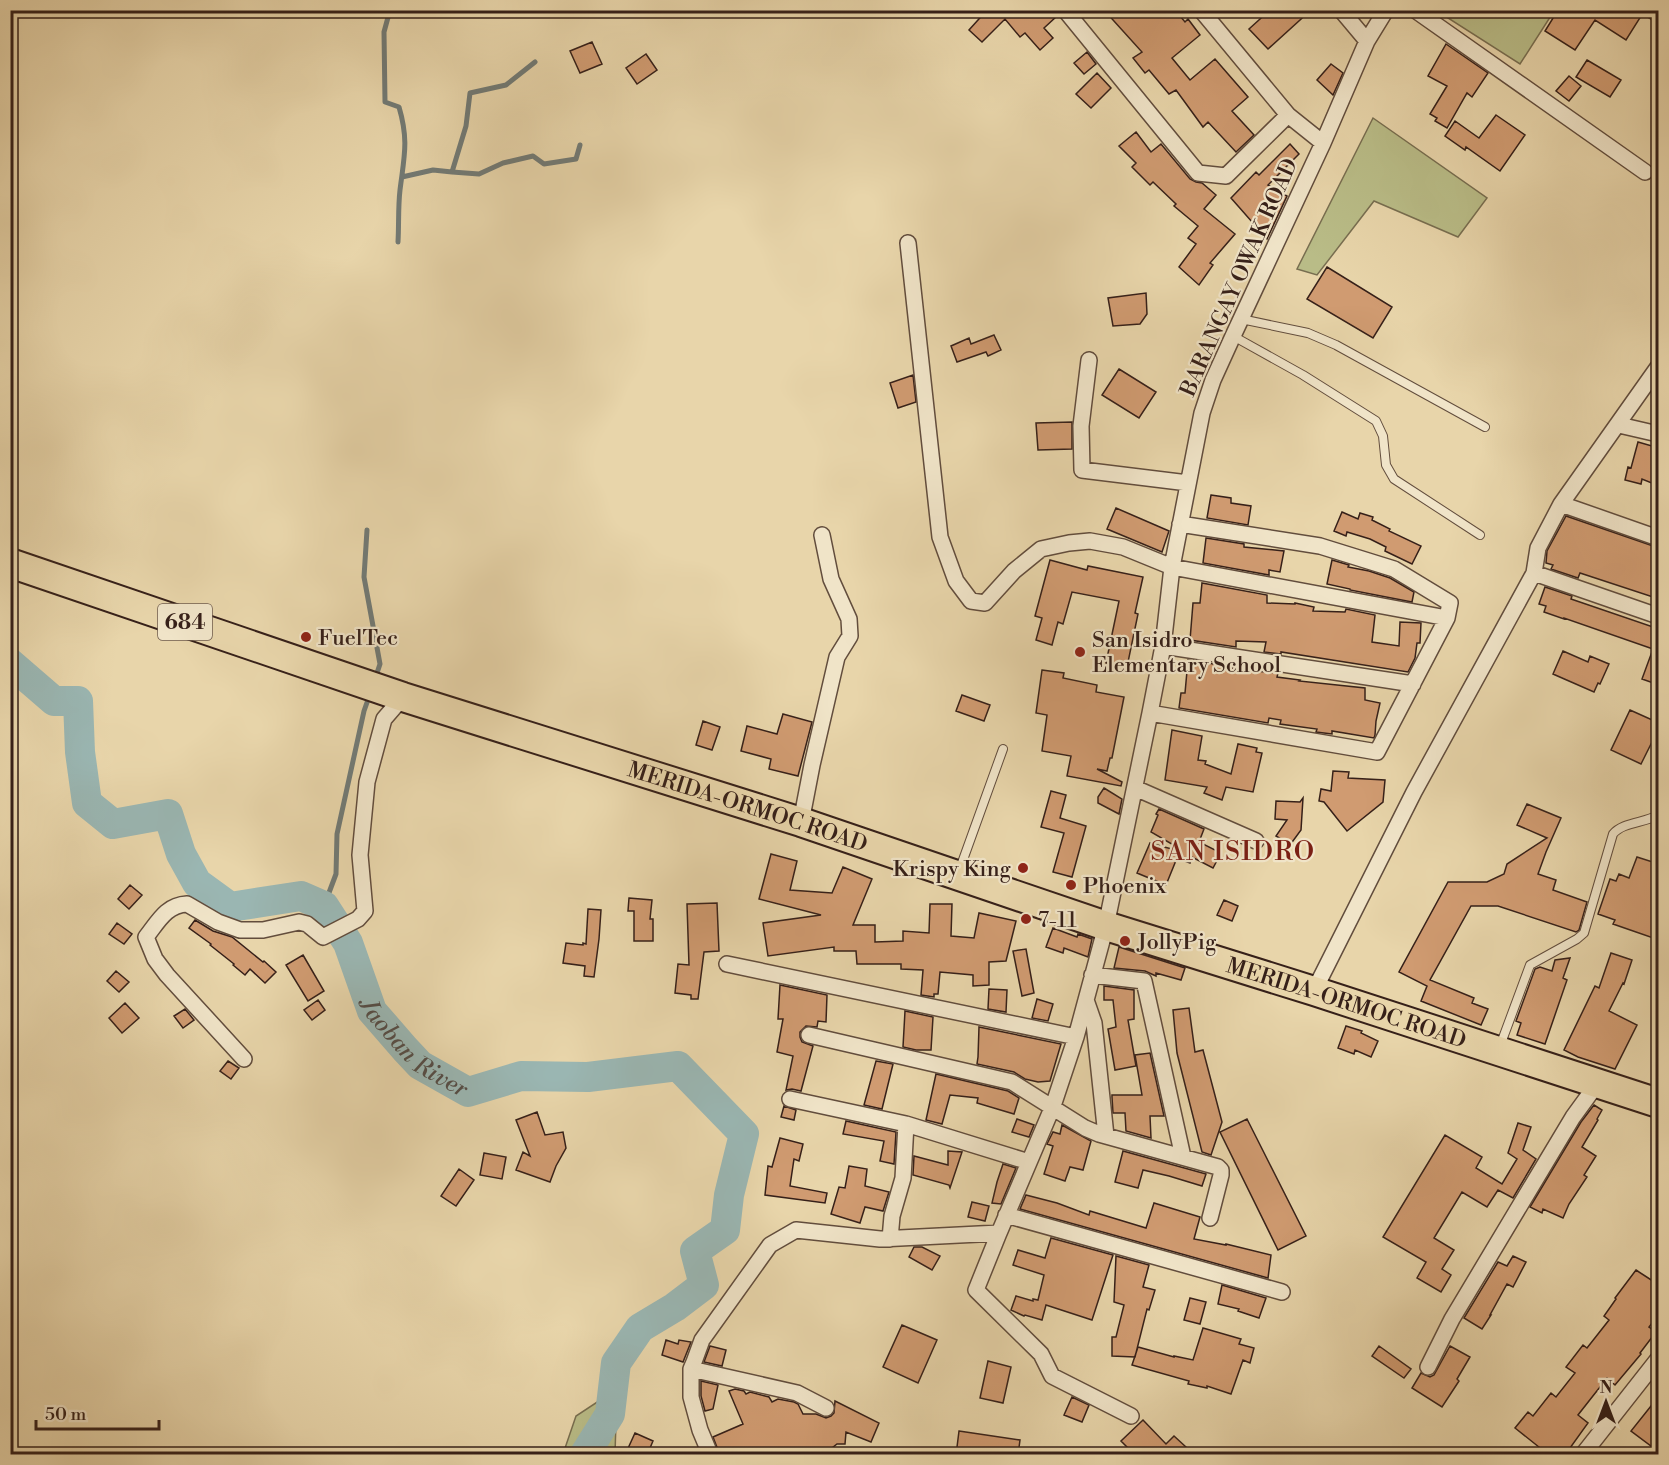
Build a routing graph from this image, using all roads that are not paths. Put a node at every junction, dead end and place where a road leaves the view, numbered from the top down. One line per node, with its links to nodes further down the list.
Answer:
1 (1065, 10): 9 (street)
2 (1201, 10): 9 (street)
3 (1341, 10): 8 (street)
4 (1386, 10): 8 (street, BARANGAY OWAK ROAD)
5 (1415, 10): 11 (street)
6 (1652, 10): 7 (street)
7 (1659, 14)
8 (1367, 41): 10 (street, BARANGAY OWAK ROAD)
9 (1288, 115): 10 (street)
10 (1323, 143): 13 (street, BARANGAY OWAK ROAD)
11 (1645, 172)
12 (908, 243): 27 (street)
13 (1241, 319): 14 (street, BARANGAY OWAK ROAD); 18 (lane)
14 (1233, 336): 20 (street, BARANGAY OWAK ROAD); 24 (lane)
15 (1089, 360): 20 (street)
16 (1659, 367): 17 (street)
17 (1619, 425): 19 (street); 21 (street)
18 (1485, 427)
19 (1659, 434)
20 (1188, 483): 22 (street, BARANGAY OWAK ROAD)
21 (1561, 504): 25 (street); 28 (street)
22 (1180, 524): 27 (street, BARANGAY OWAK ROAD); 30 (street)
23 (822, 535): 38 (street)
24 (1480, 535)
25 (1659, 538)
26 (10, 563): 33 (highway, MERIDA-ORMOC ROAD / 684)
27 (1172, 567): 30 (street); 31 (street, BARANGAY OWAK ROAD)
28 (1534, 573): 29 (street); 44 (street)
29 (1659, 616)
30 (1447, 618): 32 (street)
31 (1163, 646): 32 (street); 34 (street, BARANGAY OWAK ROAD)
32 (1413, 684): 34 (street)
33 (397, 695): 38 (highway, MERIDA-ORMOC ROAD / 684); 49 (street)
34 (1150, 713): 36 (street, BARANGAY OWAK ROAD)
35 (1003, 749): 40 (lane)
36 (1135, 788): 39 (street); 41 (street, BARANGAY OWAK ROAD)
37 (1659, 815): 48 (lane)
38 (801, 822): 40 (highway, MERIDA-ORMOC ROAD / 684)
39 (1256, 841)
40 (957, 875): 41 (highway, MERIDA-ORMOC ROAD / 684)
41 (1106, 926): 43 (street, BARANGAY OWAK ROAD); 44 (highway, MERIDA-ORMOC ROAD / 684)
42 (727, 964): 47 (street)
43 (1092, 975): 45 (street, BARANGAY OWAK ROAD); 56 (street)
44 (1314, 991): 48 (highway, MERIDA-ORMOC ROAD / 684)
45 (1086, 1000): 47 (street, BARANGAY OWAK ROAD); 55 (street)
46 (809, 1035): 53 (street)
47 (1076, 1036): 53 (street, BARANGAY OWAK ROAD)
48 (1498, 1050): 50 (highway, MERIDA-ORMOC ROAD / 684)
49 (244, 1059)
50 (1597, 1084): 52 (highway, MERIDA-ORMOC ROAD / 684); 64 (street)
51 (790, 1099): 54 (street)
52 (1659, 1103)
53 (1053, 1106): 55 (street); 57 (street, BARANGAY OWAK ROAD)
54 (906, 1124): 57 (street); 61 (street)
55 (1106, 1136): 56 (street)
56 (1183, 1157): 59 (street)
57 (1029, 1162): 58 (street, BARANGAY OWAK ROAD)
58 (1006, 1215): 60 (street, BARANGAY OWAK ROAD); 62 (street)
59 (1210, 1218)
60 (999, 1233): 61 (street); 67 (street, BARANGAY OWAK ROAD)
61 (890, 1239): 65 (street)
62 (1282, 1292)
63 (1659, 1359): 68 (street)
64 (1428, 1367)
65 (691, 1369): 66 (street); 69 (street)
66 (826, 1408)
67 (1131, 1416)
68 (1584, 1453)
69 (710, 1455)

